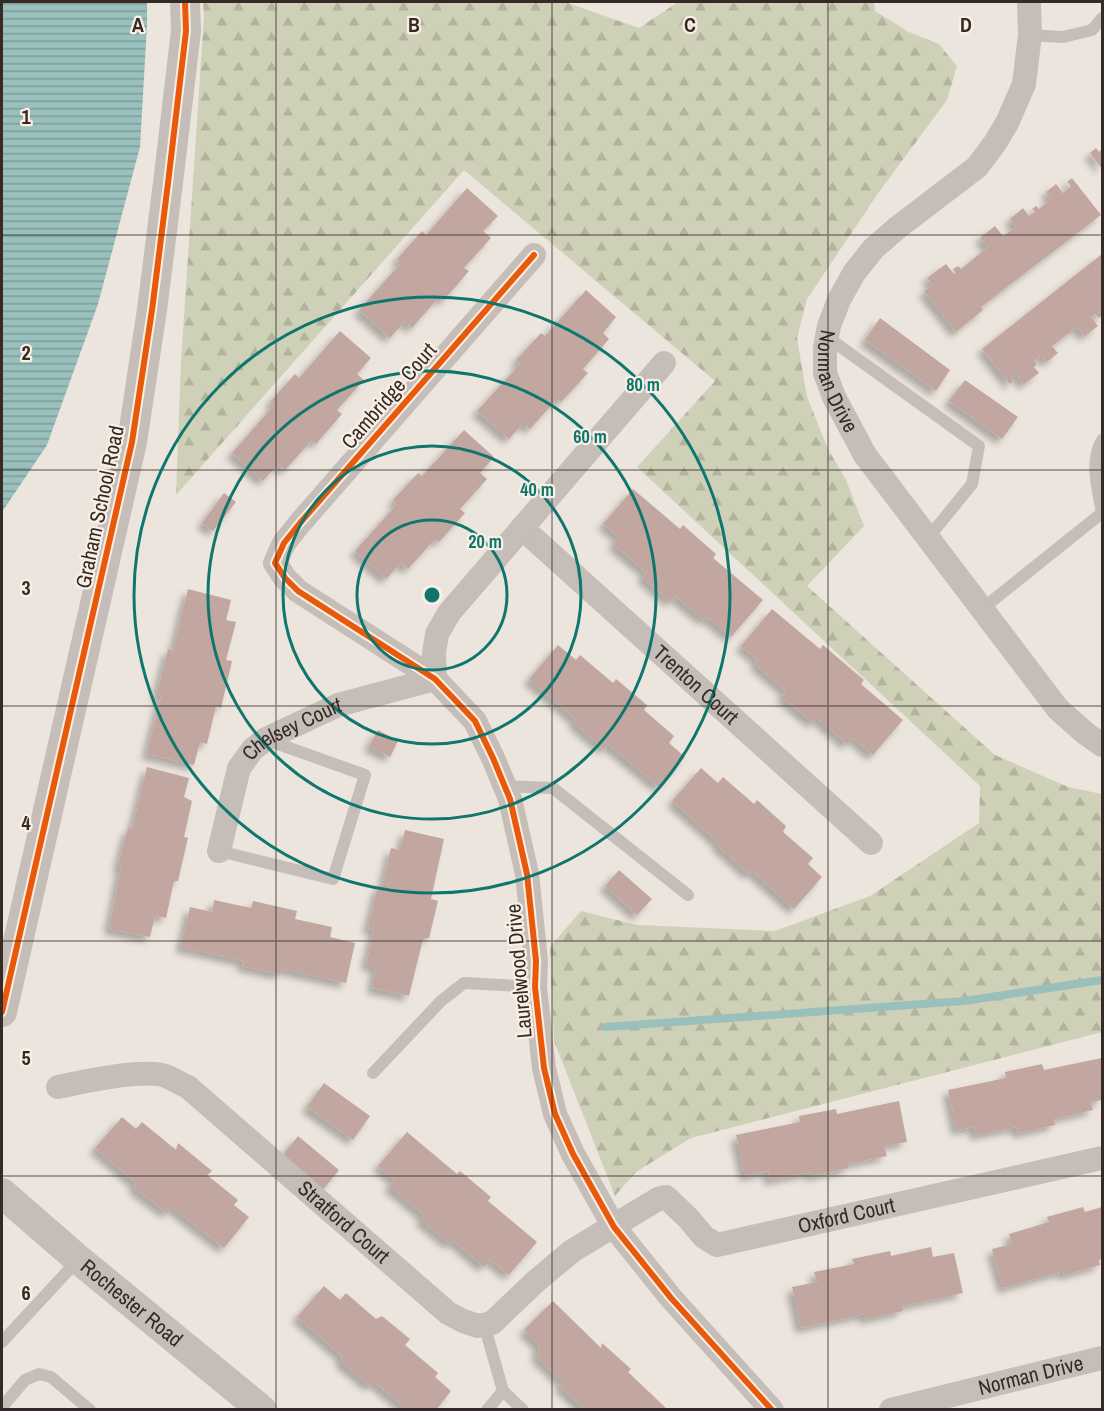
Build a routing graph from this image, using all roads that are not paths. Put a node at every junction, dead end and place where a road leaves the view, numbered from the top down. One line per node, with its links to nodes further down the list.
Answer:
1 (185, 2): 22 (street, Graham School Road)
2 (1029, 2): 4 (street, Norman Drive)
3 (1102, 18): 4 (lane)
4 (1030, 35): 6 (street, Norman Drive)
5 (534, 255): 12 (street, Cambridge Court)
6 (827, 337): 11 (street, Norman Drive); 11 (lane)
7 (664, 363): 10 (street)
8 (1102, 440): 9 (lane)
9 (1102, 513): 13 (lane)
10 (522, 528): 14 (street); 18 (street, Trenton Court)
11 (928, 538): 13 (street, Norman Drive)
12 (275, 563): 14 (street, Laurelwood Drive)
13 (982, 609): 16 (street, Norman Drive)
14 (435, 680): 15 (street, Chelsey Court); 17 (street, Laurelwood Drive)
15 (266, 739): 19 (street, Chelsey Court); 19 (lane)
16 (1102, 745)
17 (504, 786): 20 (lane); 21 (street, Laurelwood Drive)
18 (871, 843)
19 (219, 851)
20 (688, 895)
21 (535, 987): 23 (lane); 27 (street, Laurelwood Drive)
22 (2, 1012)
23 (373, 1073)
24 (58, 1086): 29 (street, Stratford Court)
25 (1102, 1158): 27 (street, Oxford Court)
26 (2, 1193): 28 (street, Rochester Road)
27 (614, 1227): 29 (street); 38 (street, Laurelwood Drive)
28 (79, 1260): 30 (lane); 35 (street, Rochester Road)
29 (484, 1324): 32 (lane)
30 (2, 1342)
31 (1102, 1358): 39 (street, Norman Drive)
32 (503, 1391): 36 (lane); 37 (lane)
33 (2, 1407): 34 (lane)
34 (90, 1410)
35 (262, 1410)
36 (487, 1410)
37 (523, 1410)
38 (772, 1410)
39 (891, 1410)

